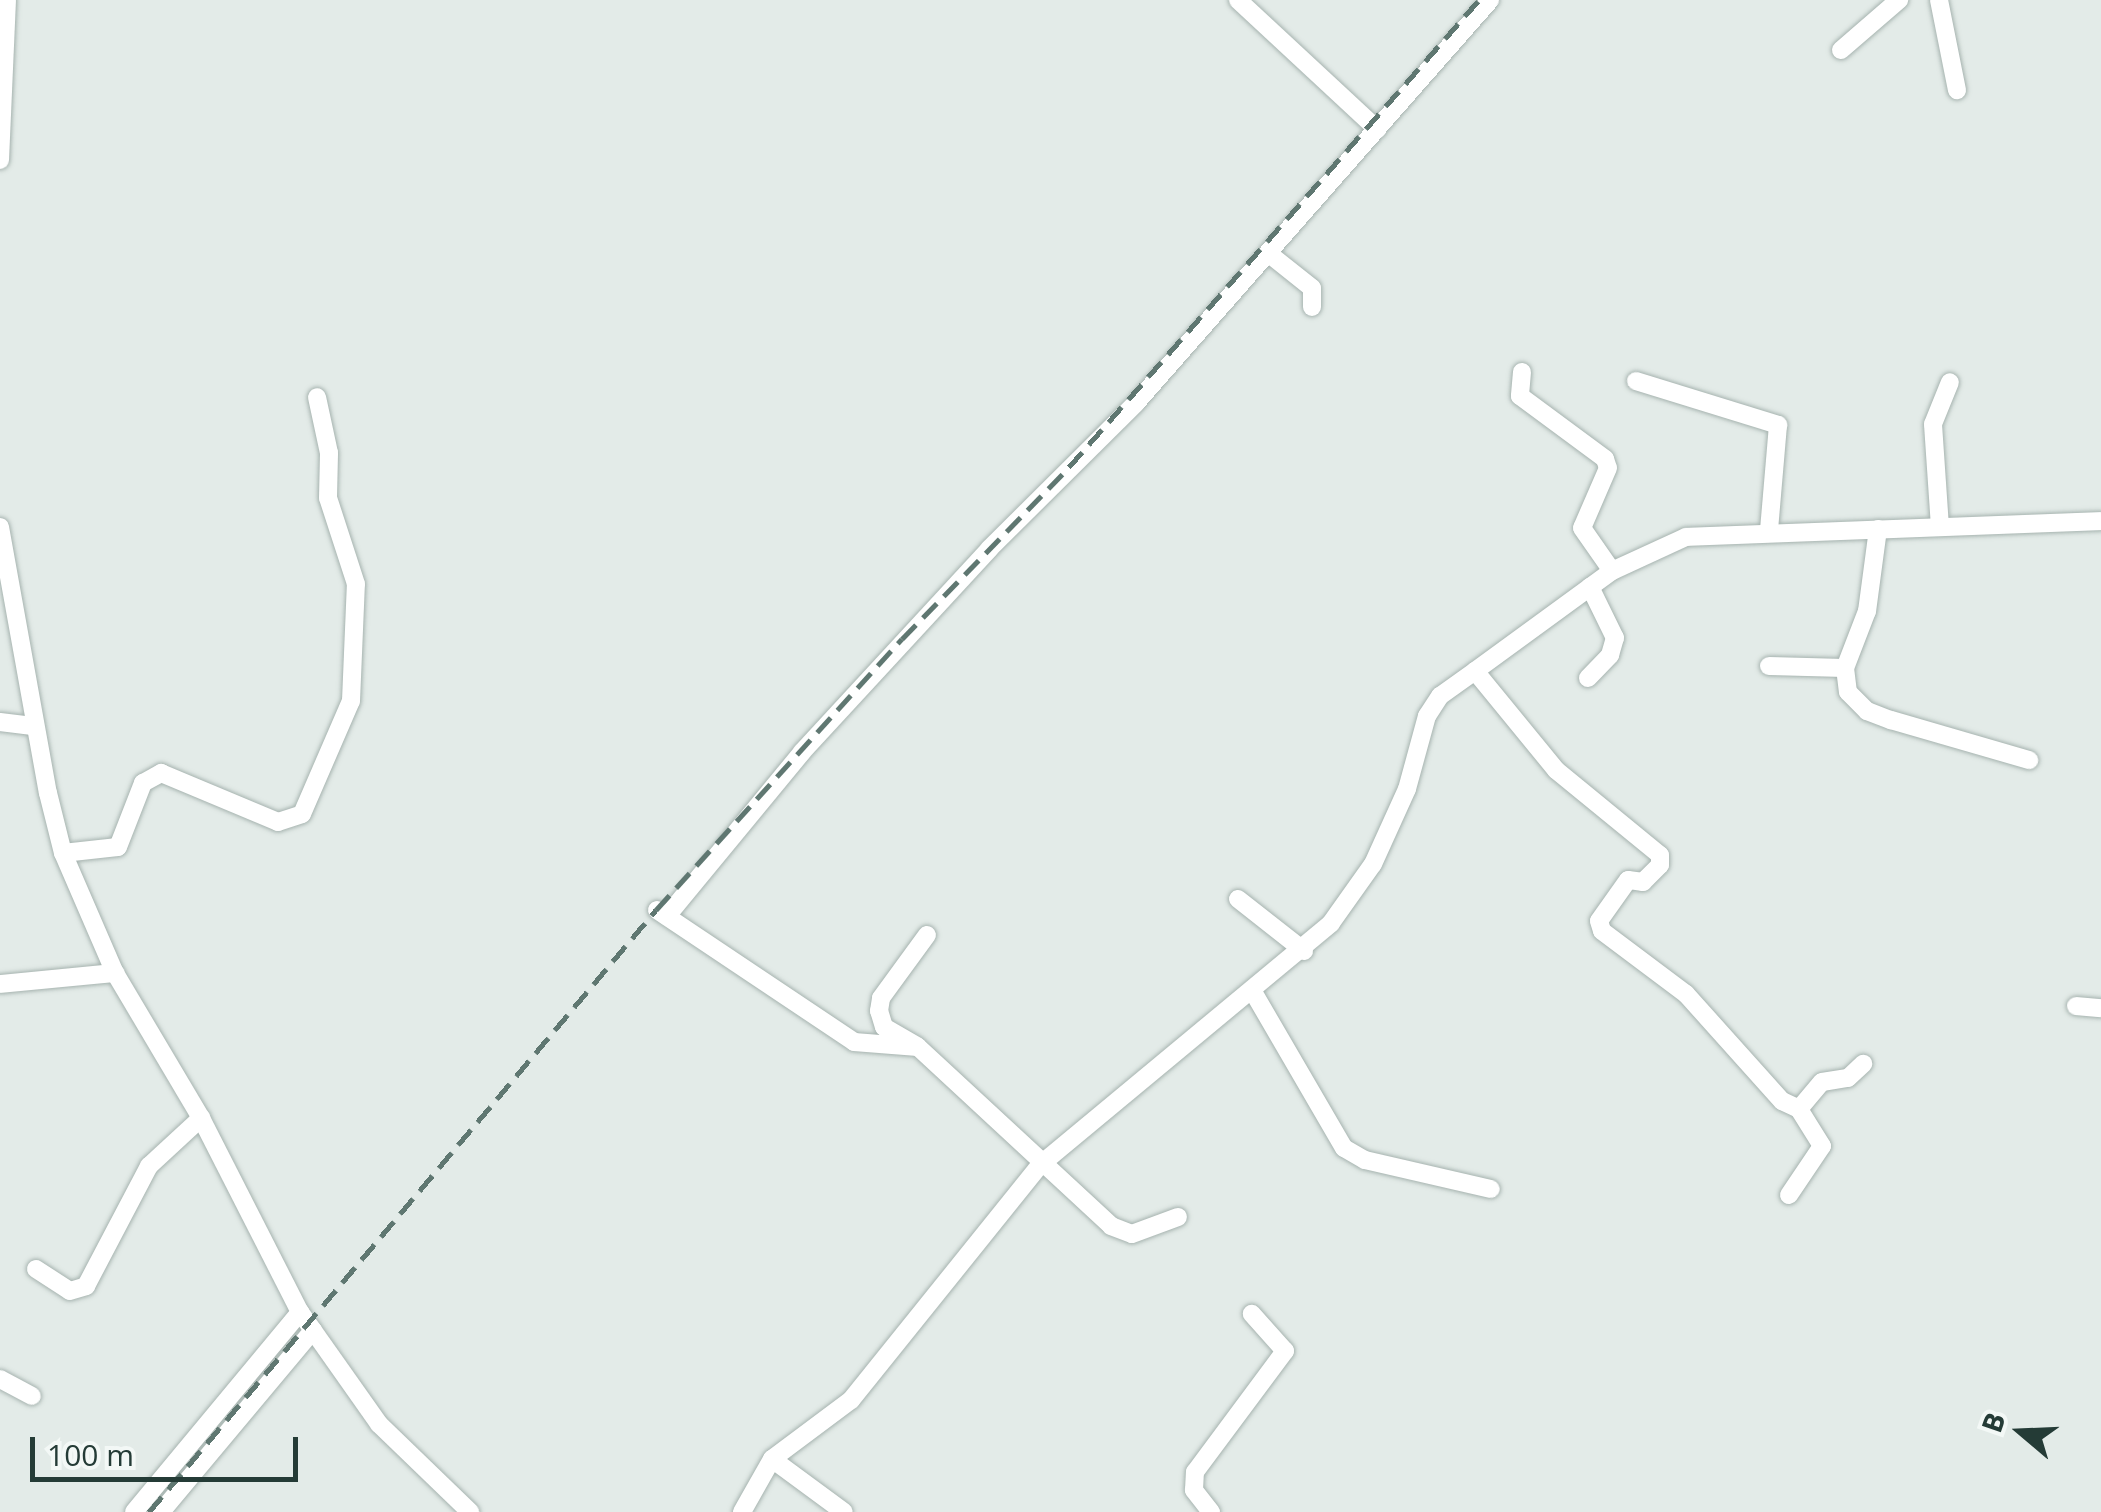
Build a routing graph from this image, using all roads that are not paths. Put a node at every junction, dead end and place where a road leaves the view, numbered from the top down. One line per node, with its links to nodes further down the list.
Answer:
1 (7, 0): 6 (street)
2 (1238, 0): 9 (street)
3 (1490, 0): 9 (street)
4 (1900, 0): 7 (street)
5 (1939, 0): 8 (street)
6 (3, 20): 10 (street)
7 (1842, 50)
8 (1957, 90)
9 (1378, 130): 11 (street)
10 (0, 160)
11 (1268, 253): 12 (street); 40 (street)
12 (1312, 307)
13 (1522, 372): 22 (street)
14 (1636, 381): 21 (street)
15 (1950, 382): 19 (street)
16 (316, 397): 31 (street)
17 (2101, 521): 19 (street)
18 (0, 527): 29 (street)
19 (1940, 527): 20 (street)
20 (1878, 529): 21 (street); 25 (street)
21 (1768, 531): 22 (street)
22 (1612, 571): 23 (street)
23 (1590, 587): 26 (street); 27 (street)
24 (1769, 666): 25 (street)
25 (1845, 668): 30 (street)
26 (1475, 671): 34 (street); 42 (street)
27 (1588, 678)
28 (0, 722): 29 (street)
29 (35, 726): 31 (street)
30 (2028, 760)
31 (64, 852): 35 (street)
32 (1238, 898): 34 (street)
33 (927, 935): 40 (street)
34 (1304, 951): 37 (street)
35 (114, 973): 36 (street); 43 (street)
36 (0, 984)
37 (1252, 990): 44 (street); 45 (street)
38 (2076, 1006): 39 (street)
39 (2101, 1008)
40 (918, 1047): 44 (street)
41 (1863, 1064): 42 (street)
42 (1799, 1109): 46 (street)
43 (201, 1118): 48 (street); 49 (street)
44 (1040, 1164): 47 (street); 54 (street)
45 (1491, 1189)
46 (1789, 1195)
47 (1178, 1216)
48 (36, 1269)
49 (300, 1312): 51 (street); 56 (street)
50 (1252, 1314): 60 (street)
51 (314, 1330): 55 (street); 57 (street)
52 (0, 1379): 53 (street)
53 (32, 1396)
54 (772, 1459): 58 (street); 59 (street)
55 (167, 1507)
56 (134, 1512)
57 (470, 1512)
58 (742, 1512)
59 (844, 1512)
60 (1211, 1512)

